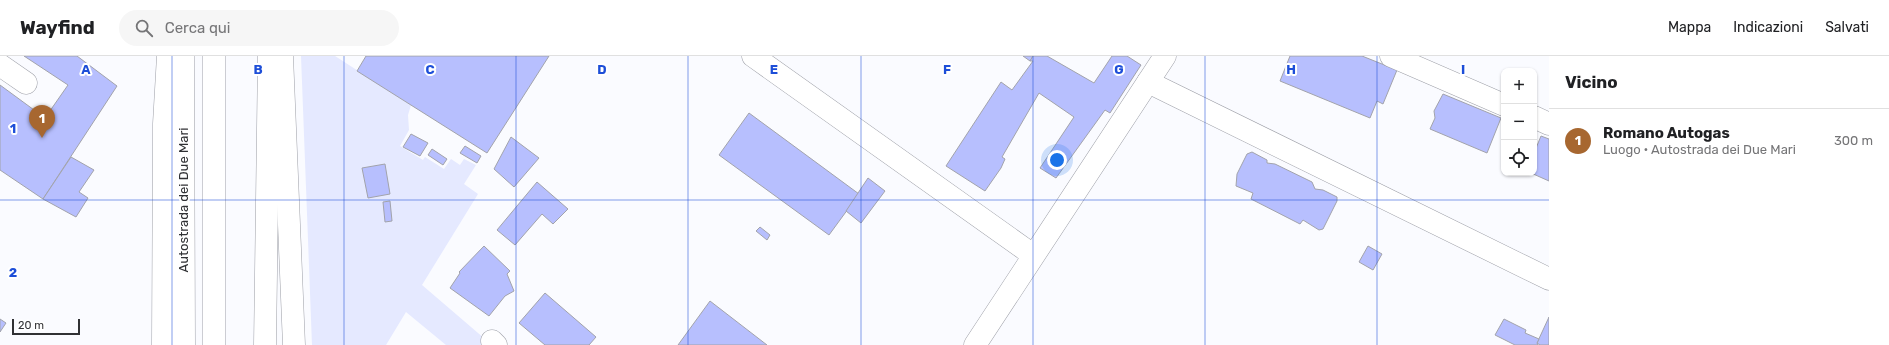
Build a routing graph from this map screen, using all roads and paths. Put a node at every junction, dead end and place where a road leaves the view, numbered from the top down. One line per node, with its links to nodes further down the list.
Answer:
1 (168, 56): 18 (main road)
2 (183, 56): 19 (main road, Autostrada dei Due Mari)
3 (214, 56): 15 (main road)
4 (269, 56): 22 (main road)
5 (282, 56): 23 (main road)
6 (754, 56): 16 (main road)
7 (1165, 56): 10 (main road)
8 (1391, 56): 12 (main road)
9 (0, 65): 11 (main road)
10 (1148, 82): 16 (main road); 17 (main road)
11 (26, 83)
12 (1501, 103)
13 (1537, 118): 14 (main road)
14 (1549, 124)
15 (213, 247): 20 (main road); 21 (main road)
16 (1033, 255): 24 (main road)
17 (1549, 279)
18 (163, 345)
19 (184, 345)
20 (214, 345)
21 (219, 345)
22 (265, 345)
23 (294, 345)
24 (975, 345)

